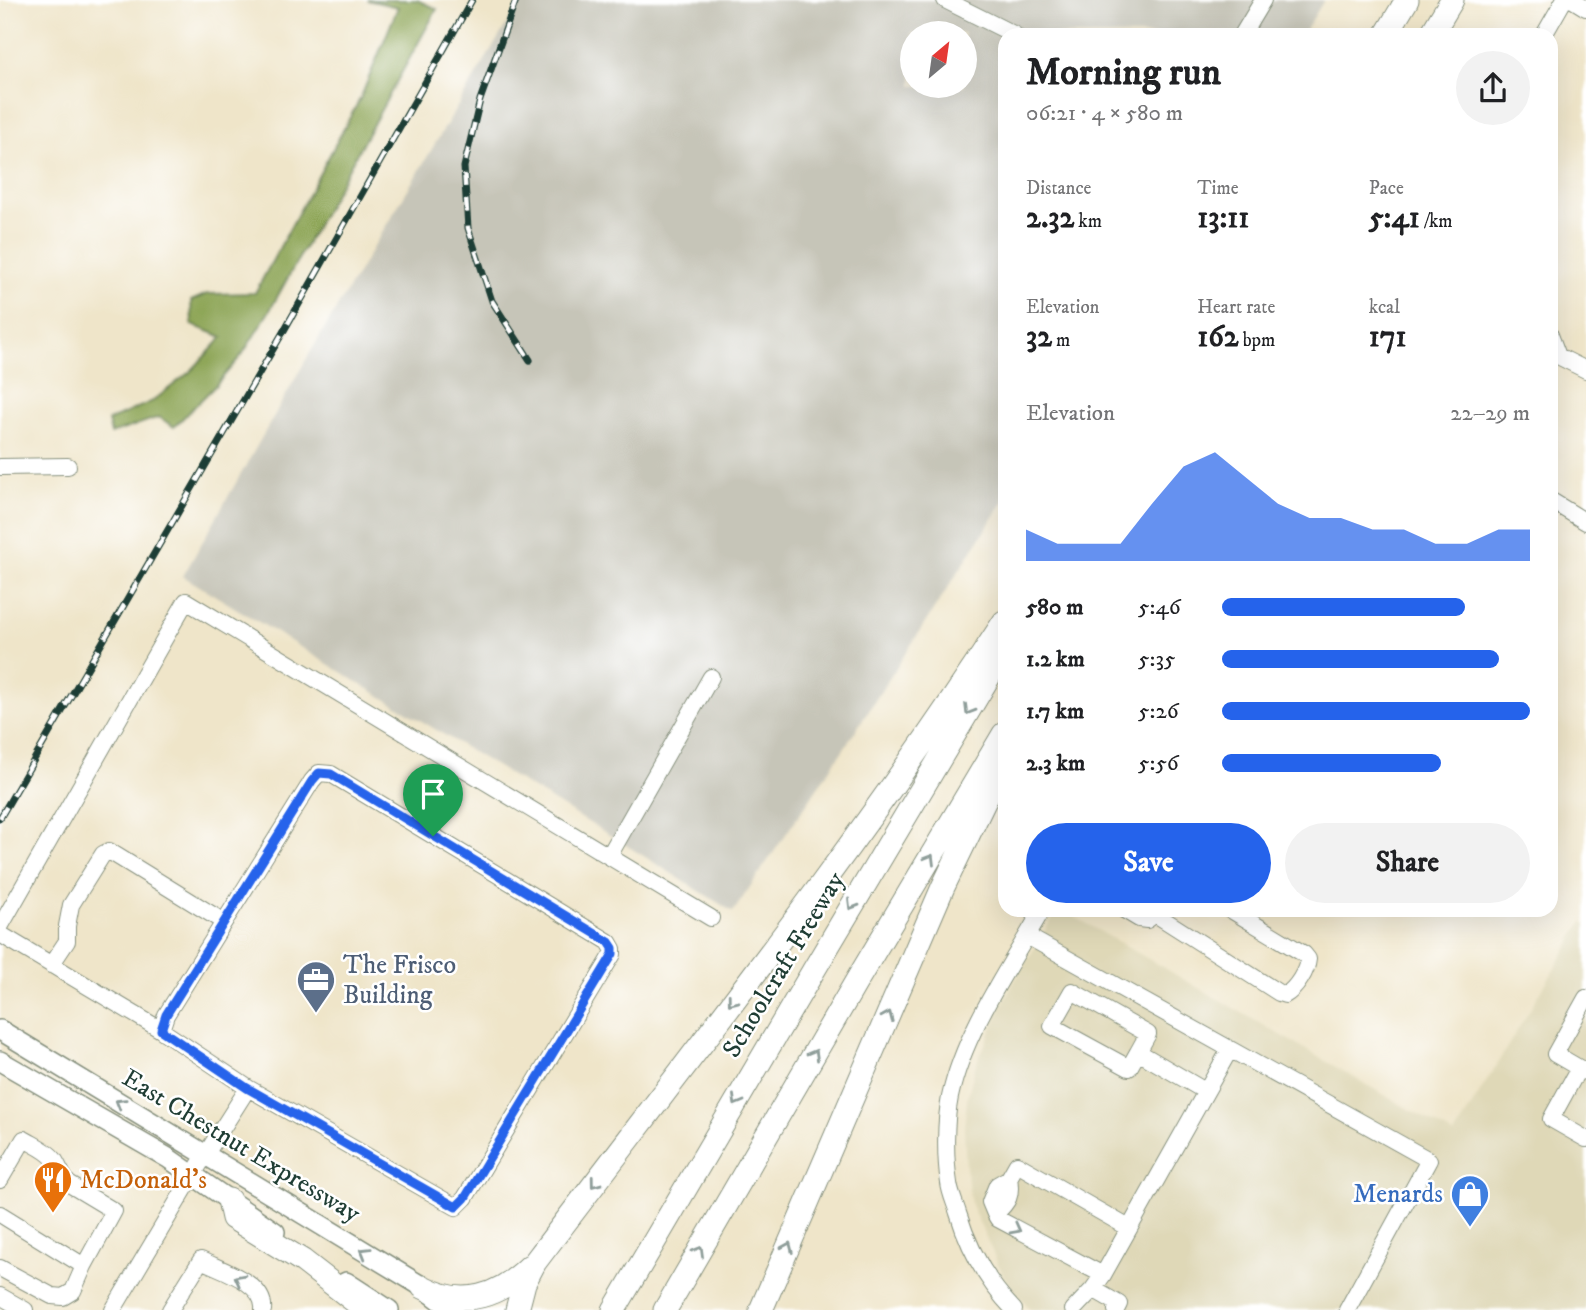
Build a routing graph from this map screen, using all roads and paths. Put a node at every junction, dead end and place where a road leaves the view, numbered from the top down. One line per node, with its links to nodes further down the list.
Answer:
1 (945, 0): 8 (street)
2 (1263, 0): 9 (street)
3 (1407, 0): 10 (highway)
4 (1452, 0): 11 (highway)
5 (1564, 0): 12 (street)
6 (1573, 0): 7 (street)
7 (1586, 8)
8 (1001, 28)
9 (1246, 28)
10 (1390, 28)
11 (1435, 28)
12 (1548, 28)
13 (1558, 356): 14 (street)
14 (1586, 370)
15 (68, 466): 16 (street)
16 (0, 467)
17 (1558, 505): 18 (street)
18 (1586, 522)
19 (998, 631): 50 (highway, one-way to 50)
20 (998, 661): 65 (highway, Schoolcraft Freeway, one-way to 65)
21 (711, 677): 24 (street)
22 (998, 744): 66 (highway, one-way to 22)
23 (998, 772): 67 (highway, one-way to 23)
24 (609, 856): 28 (street); 30 (street)
25 (1038, 917): 32 (street)
26 (1164, 917): 27 (street)
27 (1243, 917)
28 (711, 918)
29 (224, 922): 33 (street); 36 (street); 41 (street)
30 (0, 927)
31 (0, 934): 33 (street)
32 (1027, 936): 37 (street); 68 (street)
33 (51, 965): 36 (street)
34 (1586, 998): 40 (street)
35 (0, 1030): 44 (main road, East Chestnut Expressway, one-way to 35)
36 (161, 1030): 41 (street)
37 (1230, 1049): 42 (street); 71 (street)
38 (1138, 1052): 38 (street); 42 (street)
39 (0, 1061): 45 (main road, East Chestnut Expressway)
40 (1582, 1070): 43 (street)
41 (247, 1088): 44 (street)
42 (1205, 1091): 49 (street)
43 (1586, 1139)
44 (205, 1155): 45 (street); 54 (main road, East Chestnut Expressway, one-way to 44)
45 (193, 1175): 47 (main road, East Chestnut Expressway); 58 (street)
46 (0, 1180): 51 (street)
47 (229, 1200): 61 (highway); 62 (main road, East Chestnut Expressway)
48 (0, 1213): 51 (street)
49 (1129, 1228): 53 (street); 53 (street, one-way to 53)
50 (535, 1262): 54 (highway); 64 (highway)
51 (83, 1266): 52 (street)
52 (0, 1268)
53 (1103, 1275): 55 (street)
54 (423, 1287): 63 (main road, East Chestnut Expressway)
55 (1093, 1289): 69 (street); 70 (street)
56 (0, 1296): 57 (street)
57 (25, 1310)
58 (113, 1310)
59 (170, 1310): 60 (street, one-way to 59)
60 (263, 1310)
61 (366, 1310)
62 (389, 1310)
63 (453, 1310)
64 (517, 1310)
65 (614, 1310)
66 (665, 1310)
67 (761, 1310)
68 (1014, 1310)
69 (1073, 1310)
70 (1116, 1310)
71 (1347, 1310)

